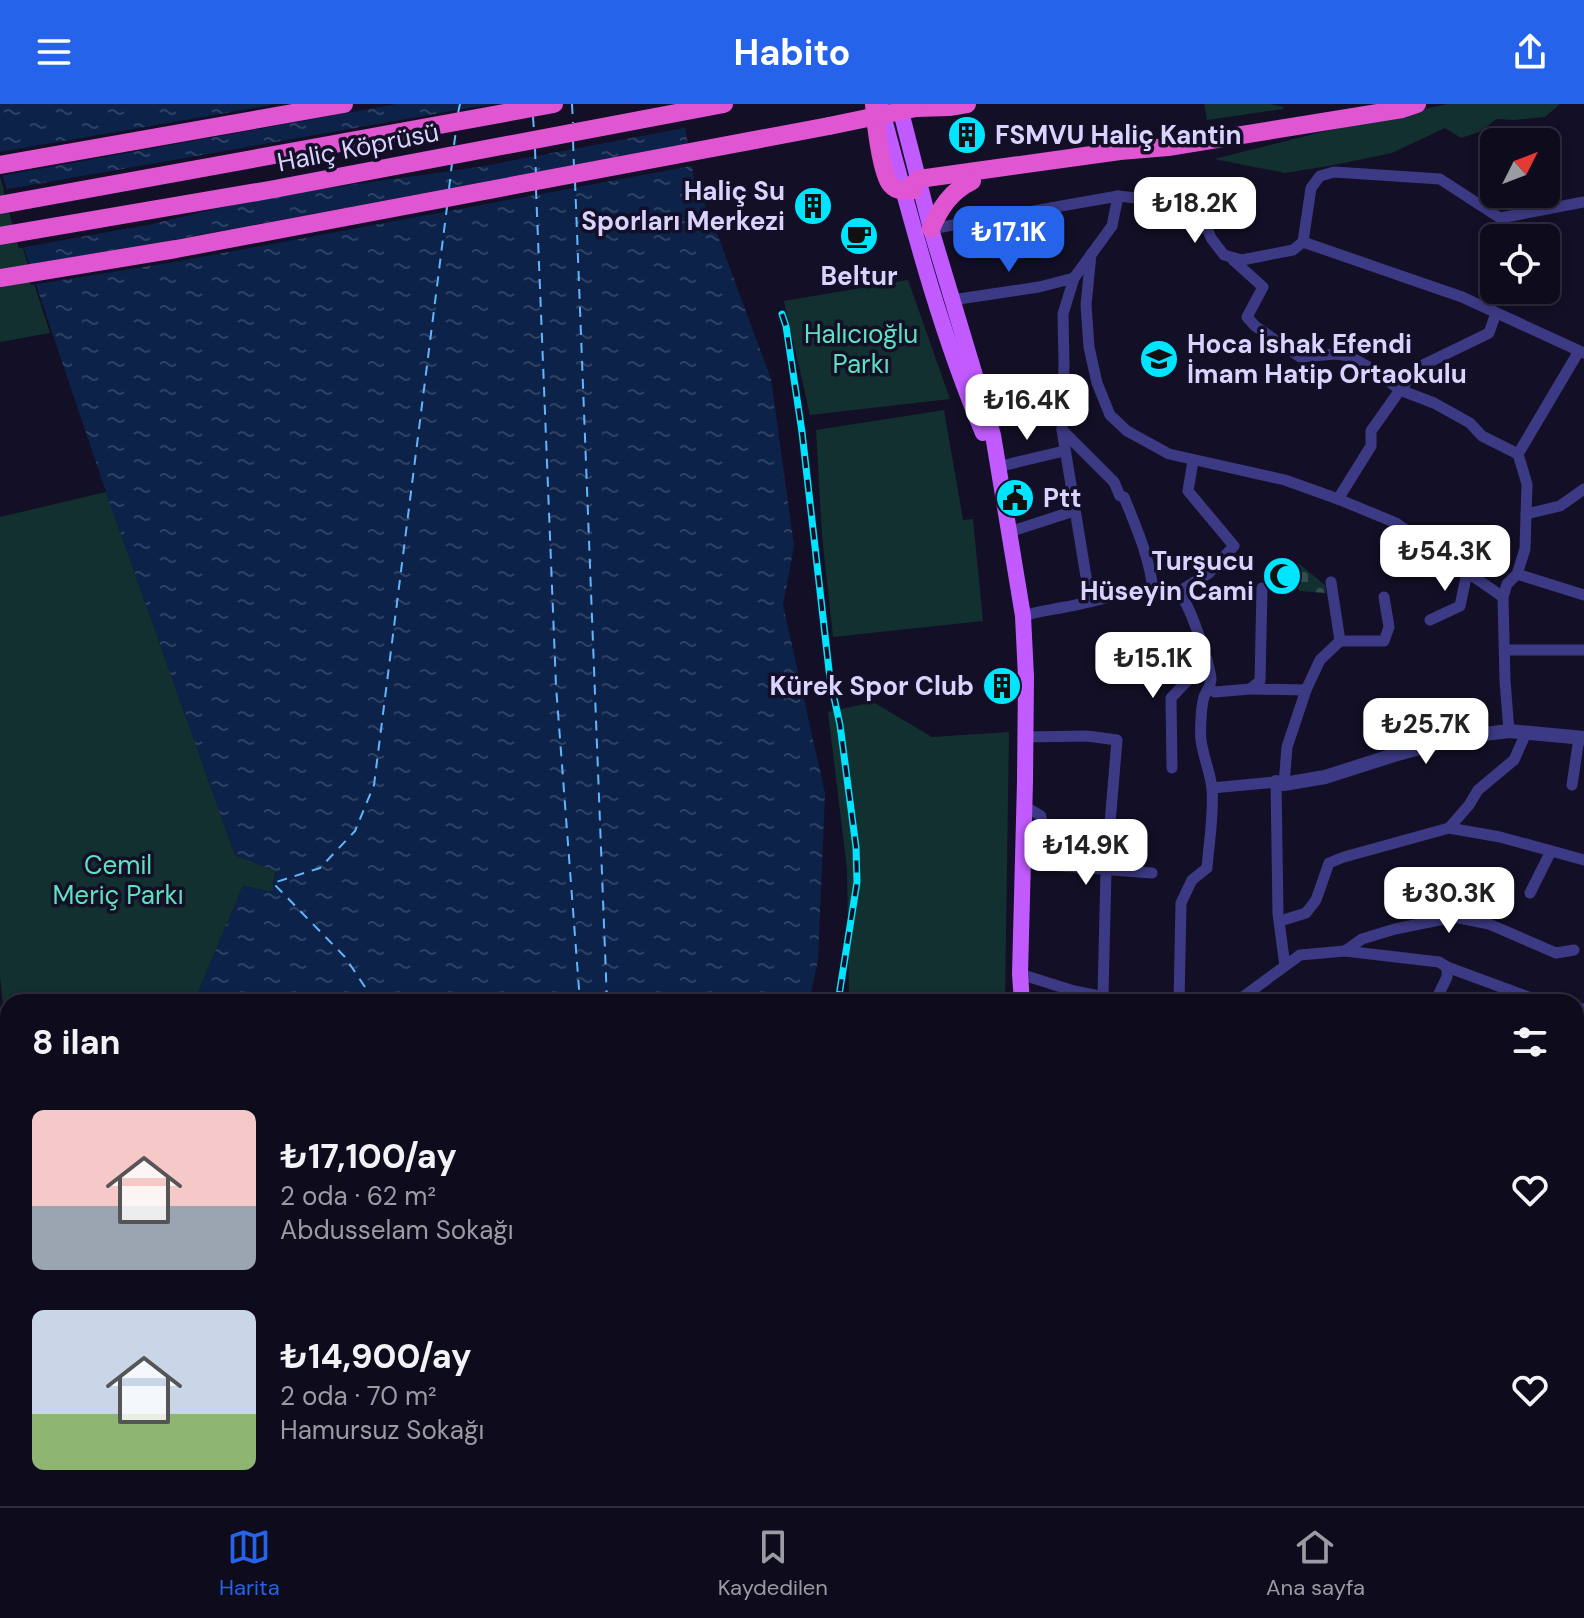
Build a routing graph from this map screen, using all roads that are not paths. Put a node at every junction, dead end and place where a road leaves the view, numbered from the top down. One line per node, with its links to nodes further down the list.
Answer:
1 (344, 104): 9 (highway)
2 (554, 104): 14 (highway, Haliç Köprüsü)
3 (724, 104): 16 (highway, Haliç Köprüsü)
4 (877, 104): 11 (highway)
5 (967, 104): 7 (highway)
6 (1417, 104): 8 (highway)
7 (916, 105): 11 (main road); 20 (highway, bridge)
8 (1168, 147): 10 (highway); 11 (highway)
9 (0, 165)
10 (972, 181): 11 (highway); 15 (highway)
11 (915, 186): 15 (main road); 30 (main road)
12 (1118, 196): 15 (street); 18 (street); 19 (street)
13 (1584, 202): 17 (street)
14 (0, 205)
15 (931, 229): 22 (main road)
16 (0, 236)
17 (1303, 242): 19 (street); 23 (street)
18 (1091, 253): 21 (street); 29 (street)
19 (1228, 256): 25 (street)
20 (0, 278)
21 (1074, 278): 22 (street); 26 (street)
22 (952, 300): 30 (main road)
23 (1496, 313): 24 (street); 25 (street)
24 (1582, 352): 28 (street)
25 (1400, 390): 28 (street); 32 (street)
26 (1062, 430): 27 (street); 40 (street)
27 (1064, 451): 30 (street); 33 (street)
28 (1518, 454): 34 (street)
29 (1193, 461): 32 (street); 41 (street)
30 (997, 467): 35 (main road)
31 (1584, 489): 34 (street)
32 (1338, 499): 36 (street)
33 (1074, 511): 35 (street); 45 (street)
34 (1526, 514): 37 (street)
35 (1009, 532): 46 (main road)
36 (1467, 573): 44 (street); 47 (street)
37 (1517, 574): 42 (street); 44 (street)
38 (1331, 582): 48 (street)
39 (1262, 588): 53 (street)
40 (1153, 591): 41 (street); 45 (street)
41 (1177, 593): 51 (street)
42 (1584, 595)
43 (1384, 597): 48 (street)
44 (1503, 597): 49 (street)
45 (1090, 601): 46 (street)
46 (1023, 616): 57 (main road)
47 (1430, 620)
48 (1340, 641): 54 (street)
49 (1506, 650): 50 (street); 55 (street)
50 (1584, 650)
51 (1207, 660): 52 (street); 59 (street)
52 (1209, 689): 53 (street); 62 (street)
53 (1250, 689): 54 (street)
54 (1306, 690): 60 (street)
55 (1509, 731): 56 (street); 60 (street)
56 (1526, 733): 58 (street); 64 (street)
57 (1024, 737): 63 (main road); 69 (street)
58 (1582, 738): 61 (street)
59 (1172, 768)
60 (1280, 783): 62 (street); 72 (street)
61 (1572, 785)
62 (1212, 788): 81 (street)
63 (1024, 806): 67 (main road); 68 (street)
64 (1449, 828): 65 (street); 72 (street)
65 (1551, 851): 66 (street); 71 (street)
66 (1584, 860)
67 (1023, 863): 68 (street); 77 (main road)
68 (1042, 865): 69 (street)
69 (1106, 871): 70 (street); 80 (street)
70 (1152, 873)
71 (1530, 893)
72 (1280, 921): 75 (street)
73 (1574, 950): 74 (street)
74 (1345, 951): 75 (street); 76 (street)
75 (1285, 966): 82 (street)
76 (1447, 967): 83 (street); 84 (street)
77 (1020, 974): 78 (main road); 79 (street)
78 (1021, 994)
79 (1084, 994)
80 (1102, 994)
81 (1179, 994)
82 (1247, 994)
83 (1439, 994)
84 (1520, 994)

